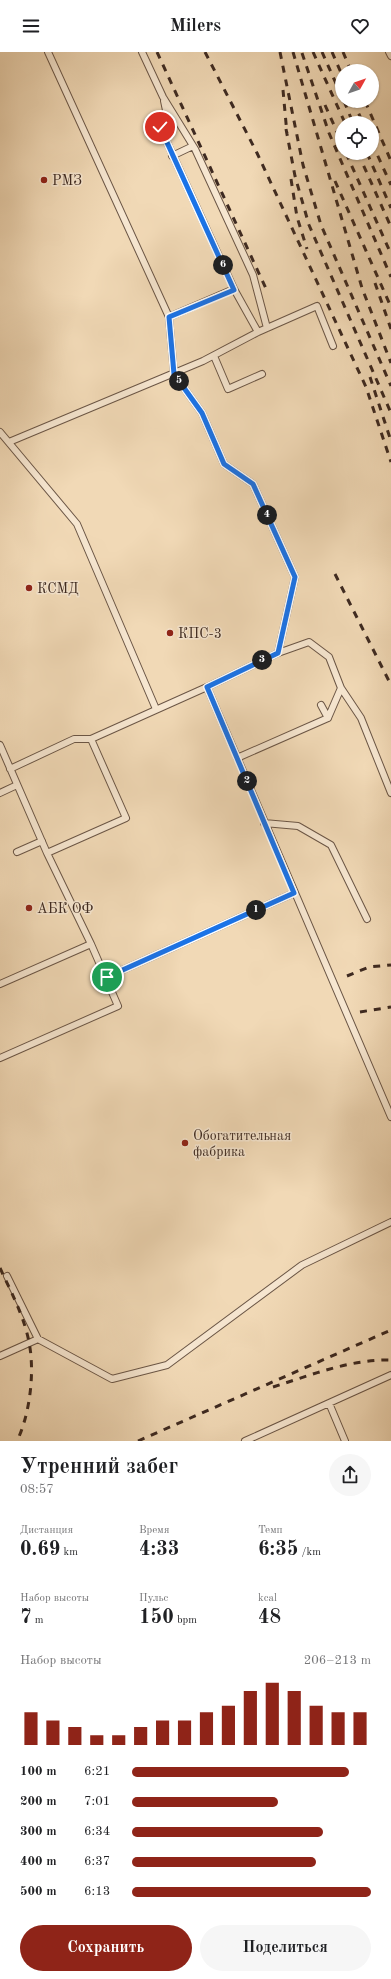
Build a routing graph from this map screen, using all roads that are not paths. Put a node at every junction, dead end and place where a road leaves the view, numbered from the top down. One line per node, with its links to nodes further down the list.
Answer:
1 (48, 52): 9 (lane)
2 (142, 52): 5 (lane)
3 (389, 52): 4 (lane)
4 (391, 56)
5 (163, 97): 6 (lane); 7 (lane)
6 (193, 146): 7 (lane); 10 (lane)
7 (172, 156): 8 (lane)
8 (234, 290): 9 (lane); 11 (lane)
9 (169, 317): 14 (lane)
10 (267, 328): 11 (lane); 12 (lane)
11 (258, 332): 13 (lane)
12 (333, 346)
13 (214, 356): 14 (lane); 15 (lane)
14 (174, 374): 17 (lane); 18 (lane)
15 (262, 374)
16 (0, 432): 17 (lane)
17 (9, 442): 22 (lane)
18 (278, 653): 19 (lane); 20 (lane)
19 (207, 687): 22 (lane); 26 (lane)
20 (341, 688): 23 (lane); 30 (lane)
21 (321, 705): 23 (lane)
22 (156, 709): 24 (lane)
23 (328, 718): 26 (lane)
24 (91, 739): 27 (lane); 34 (lane)
25 (0, 745): 27 (lane)
26 (237, 758): 31 (lane)
27 (10, 769): 28 (lane)
28 (17, 785): 29 (lane); 32 (lane)
29 (0, 793)
30 (391, 793)
31 (264, 823): 35 (lane); 36 (lane)
32 (42, 841): 33 (lane); 34 (lane)
33 (17, 852)
34 (47, 853): 37 (lane)
35 (294, 893): 38 (lane); 41 (lane)
36 (367, 919)
37 (91, 944): 38 (lane); 39 (lane)
38 (107, 977): 40 (lane)
39 (0, 984)
40 (0, 1058)
41 (391, 1118)
42 (391, 1222): 44 (lane)
43 (7, 1276): 44 (lane)
44 (38, 1339): 45 (lane)
45 (0, 1356)
46 (391, 1375): 47 (lane)
47 (329, 1403): 48 (lane); 49 (lane)
48 (245, 1441)
49 (345, 1441)

